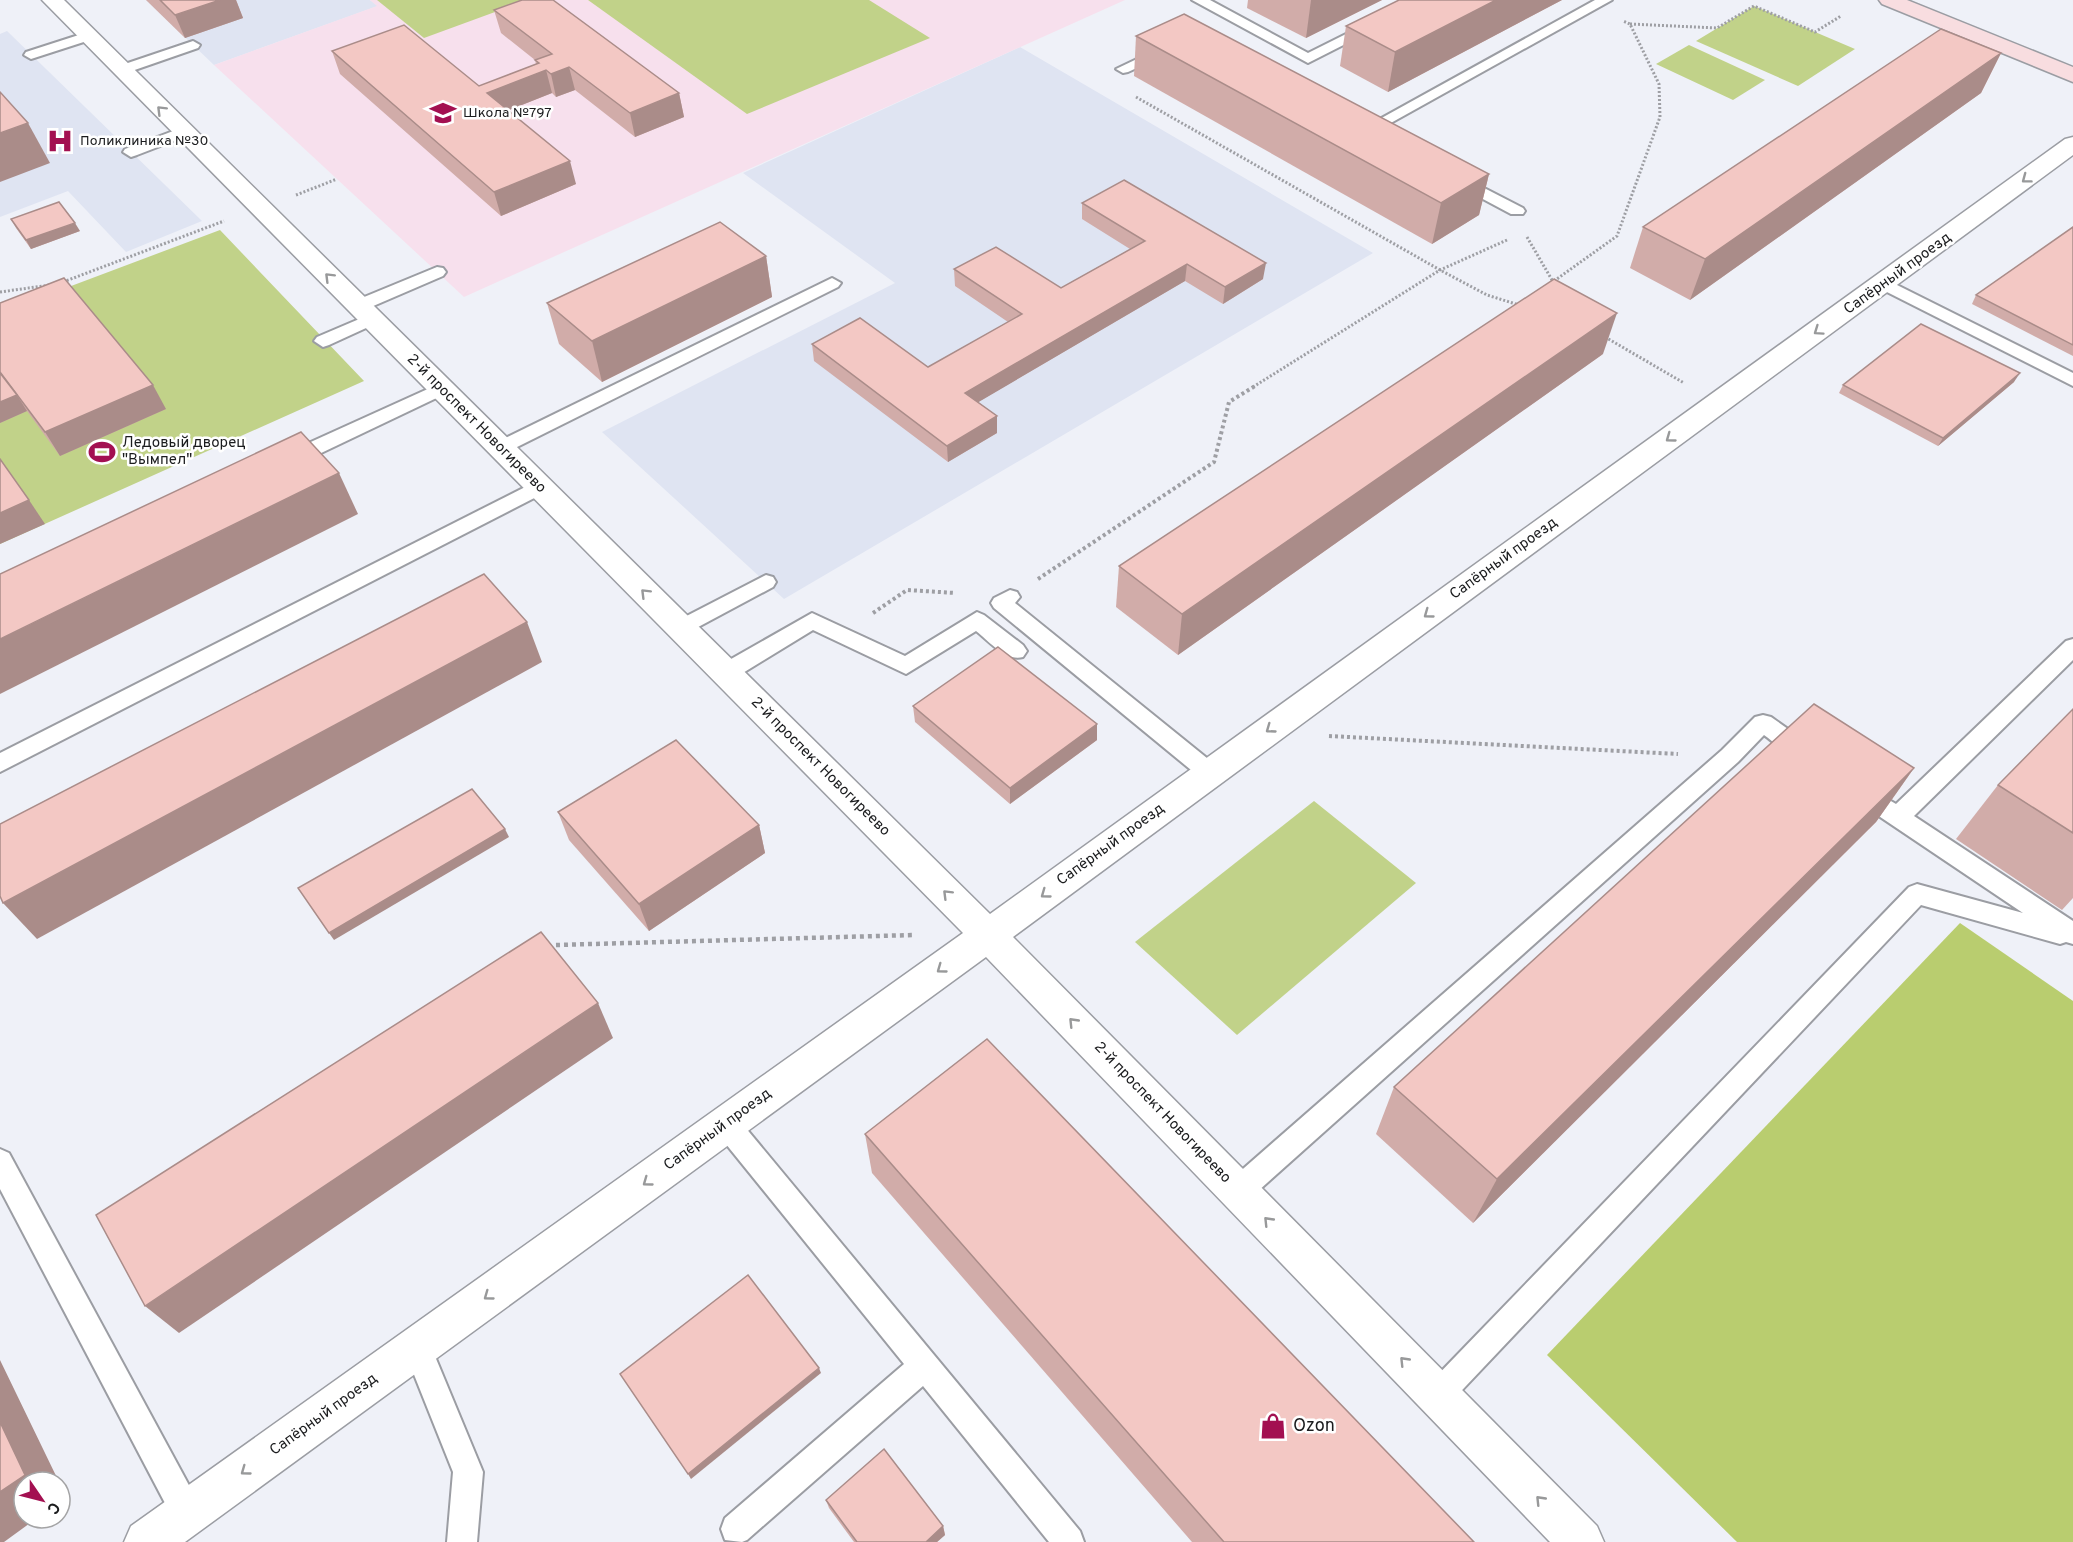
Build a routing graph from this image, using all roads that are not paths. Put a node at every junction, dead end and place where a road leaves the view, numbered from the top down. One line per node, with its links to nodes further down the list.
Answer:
1 (52, 0): 6 (street, 2-й проспект Новогиреево)
2 (1199, 0): 3 (lane)
3 (1425, 0)
4 (1888, 0): 12 (main road)
5 (1599, 3): 14 (lane)
6 (88, 36): 9 (lane); 11 (street, 2-й проспект Новогиреево)
7 (193, 45): 11 (lane)
8 (1172, 46): 10 (lane)
9 (31, 55)
10 (1123, 69)
11 (121, 70): 13 (street, 2-й проспект Новогиреево, one-way to 11)
12 (2073, 75)
13 (184, 132): 16 (lane); 22 (street, 2-й проспект Новогиреево, one-way to 13)
14 (1386, 141)
15 (2073, 144): 21 (street, Сапёрный проезд, one-way to 21)
16 (130, 152)
17 (1447, 174): 18 (lane)
18 (1517, 211)
19 (437, 272): 22 (lane)
20 (831, 283): 26 (lane)
21 (1885, 284): 24 (lane); 37 (street, Сапёрный проезд, one-way to 37)
22 (364, 313): 23 (lane); 25 (street, 2-й проспект Новогиреево)
23 (323, 341)
24 (2073, 380)
25 (441, 389): 26 (street, 2-й проспект Новогиреево); 27 (lane)
26 (500, 448): 28 (street, 2-й проспект Новогиреево)
27 (275, 466)
28 (539, 487): 31 (street, 2-й проспект Новогиреево, one-way to 28); 35 (lane)
29 (766, 582): 31 (lane)
30 (1010, 597): 37 (lane)
31 (680, 628): 34 (street, 2-й проспект Новогиреево)
32 (2073, 647): 39 (lane)
33 (1016, 651): 34 (lane)
34 (725, 673): 40 (street, 2-й проспект Новогиреево, one-way to 34)
35 (0, 763)
36 (1821, 764): 44 (lane)
37 (1209, 773): 40 (street, Сапёрный проезд, one-way to 40)
38 (1840, 777): 39 (lane)
39 (1897, 818): 41 (lane)
40 (988, 935): 42 (street, Сапёрный проезд, one-way to 42); 44 (street, 2-й проспект Новогиреево, one-way to 40)
41 (2073, 936): 47 (lane)
42 (726, 1124): 45 (street, Сапёрный проезд, one-way to 45); 46 (lane)
43 (0, 1162): 48 (lane)
44 (1238, 1191): 47 (street, 2-й проспект Новогиреево, one-way to 44)
45 (417, 1347): 48 (street, Сапёрный проезд, one-way to 48); 51 (lane)
46 (924, 1366): 49 (lane); 52 (lane)
47 (1438, 1395): 53 (street, 2-й проспект Новогиреево, one-way to 47)
48 (187, 1513): 50 (street, Сапёрный проезд)
49 (736, 1529)
50 (147, 1542)
51 (462, 1542)
52 (1069, 1542)
53 (1581, 1542)

